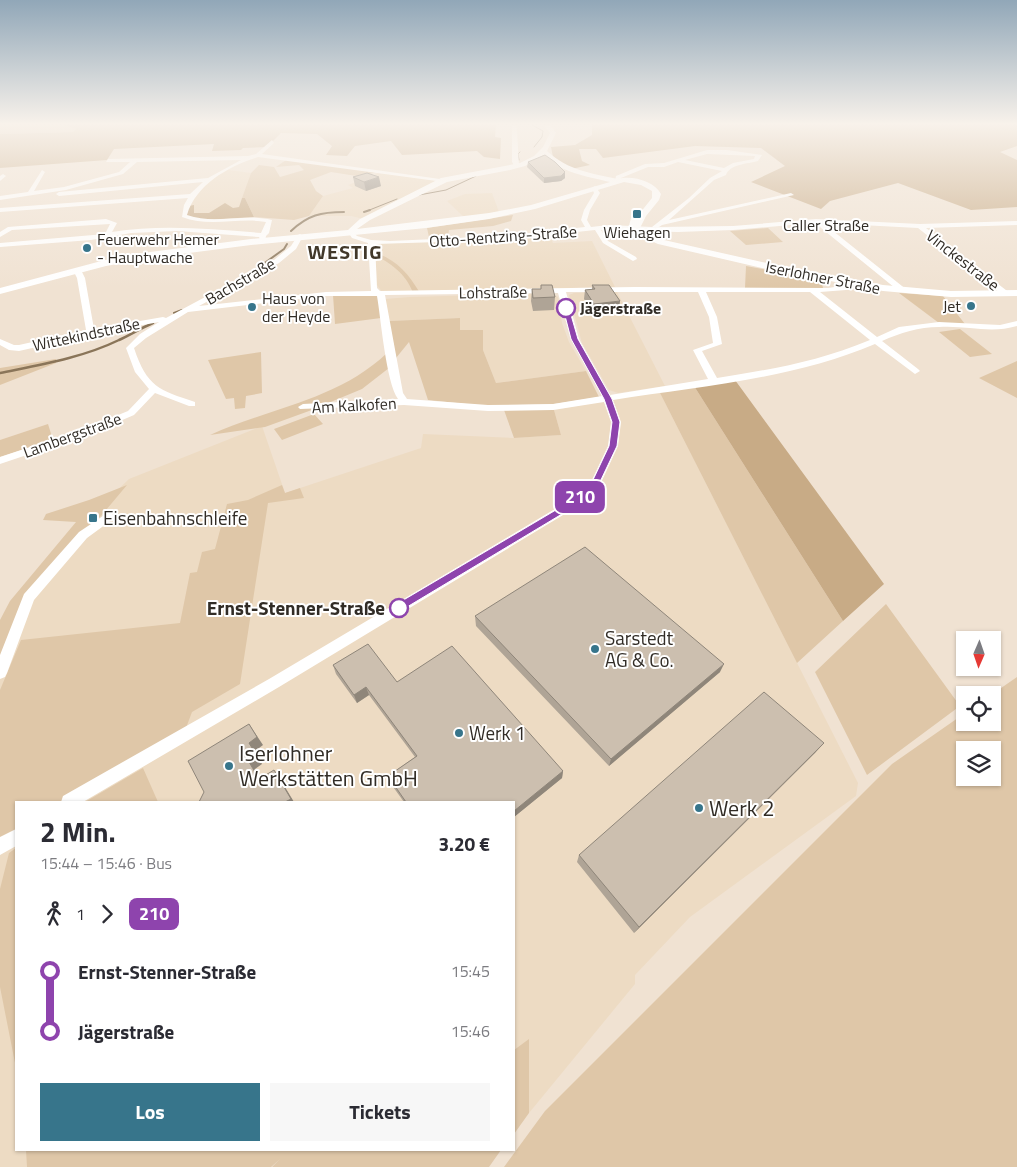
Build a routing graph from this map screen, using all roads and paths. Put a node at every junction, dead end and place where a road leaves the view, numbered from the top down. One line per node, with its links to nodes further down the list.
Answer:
1 (38, 179): 12 (street)
2 (99, 179): 11 (street)
3 (440, 179): 7 (street)
4 (611, 179): 8 (main road)
5 (711, 179): 20 (street)
6 (207, 180): 11 (street); 14 (street)
7 (444, 180): 28 (main road)
8 (618, 181): 10 (main road); 24 (main road)
9 (67, 182): 11 (street)
10 (595, 188): 25 (street); 28 (main road)
11 (61, 191): 12 (street); 16 (street)
12 (30, 194): 15 (street)
13 (791, 195): 20 (street)
14 (193, 196): 16 (street); 18 (street)
15 (0, 198)
16 (37, 207): 17 (street)
17 (0, 210)
18 (233, 219): 27 (street); 32 (street)
19 (816, 221): 22 (street, Caller Straße); 26 (street, Caller Straße); 43 (street)
20 (660, 223): 26 (street)
21 (1017, 223): 22 (street, Caller Straße)
22 (920, 226): 46 (street, Vinckestraße)
23 (597, 228): 24 (street, Otto-Rentzing-Straße); 25 (street, Otto-Rentzing-Straße); 35 (street)
24 (636, 228): 26 (street, Caller Straße); 37 (main road, Iserlohner Straße)
25 (589, 229): 33 (street, Otto-Rentzing-Straße)
26 (653, 229)
27 (227, 232): 30 (street); 32 (street)
28 (351, 232): 31 (main road); 33 (street)
29 (0, 235): 30 (street)
30 (107, 236): 34 (street)
31 (300, 236): 32 (main road); 47 (street, Bachstraße)
32 (263, 237): 36 (main road)
33 (371, 242): 45 (street)
34 (0, 245)
35 (633, 259)
36 (77, 270): 44 (main road); 50 (street)
37 (836, 280): 38 (main road, Iserlohner Straße); 42 (street)
38 (850, 282): 42 (street, Lohstraße); 43 (main road, Iserlohner Straße)
39 (562, 290): 40 (street, Lohstraße); 45 (street, Lohstraße); 56 (street)
40 (701, 290): 41 (street, Lohstraße); 54 (street)
41 (812, 290): 42 (street, Lohstraße); 51 (street)
42 (828, 290)
43 (903, 290): 46 (main road, Iserlohner Straße)
44 (0, 291)
45 (381, 295): 47 (street, Lohstraße); 57 (street)
46 (1013, 295)
47 (189, 310): 48 (street, Bachstraße)
48 (173, 318): 50 (street, Wittekindstraße); 55 (street)
49 (1017, 323): 51 (street)
50 (90, 332): 52 (street, Wittekindstraße)
51 (876, 341): 53 (street); 54 (street)
52 (0, 342)
53 (914, 371)
54 (714, 381): 56 (street)
55 (152, 390): 58 (street); 60 (street, Lambergstraße)
56 (608, 399): 57 (street); 63 (street)
57 (404, 402): 59 (street, Am Kalkofen)
58 (192, 404)
59 (303, 407)
60 (0, 461)
61 (109, 516): 62 (street)
62 (0, 673)
63 (71, 801)
64 (15, 838): 65 (street)
65 (0, 847)

